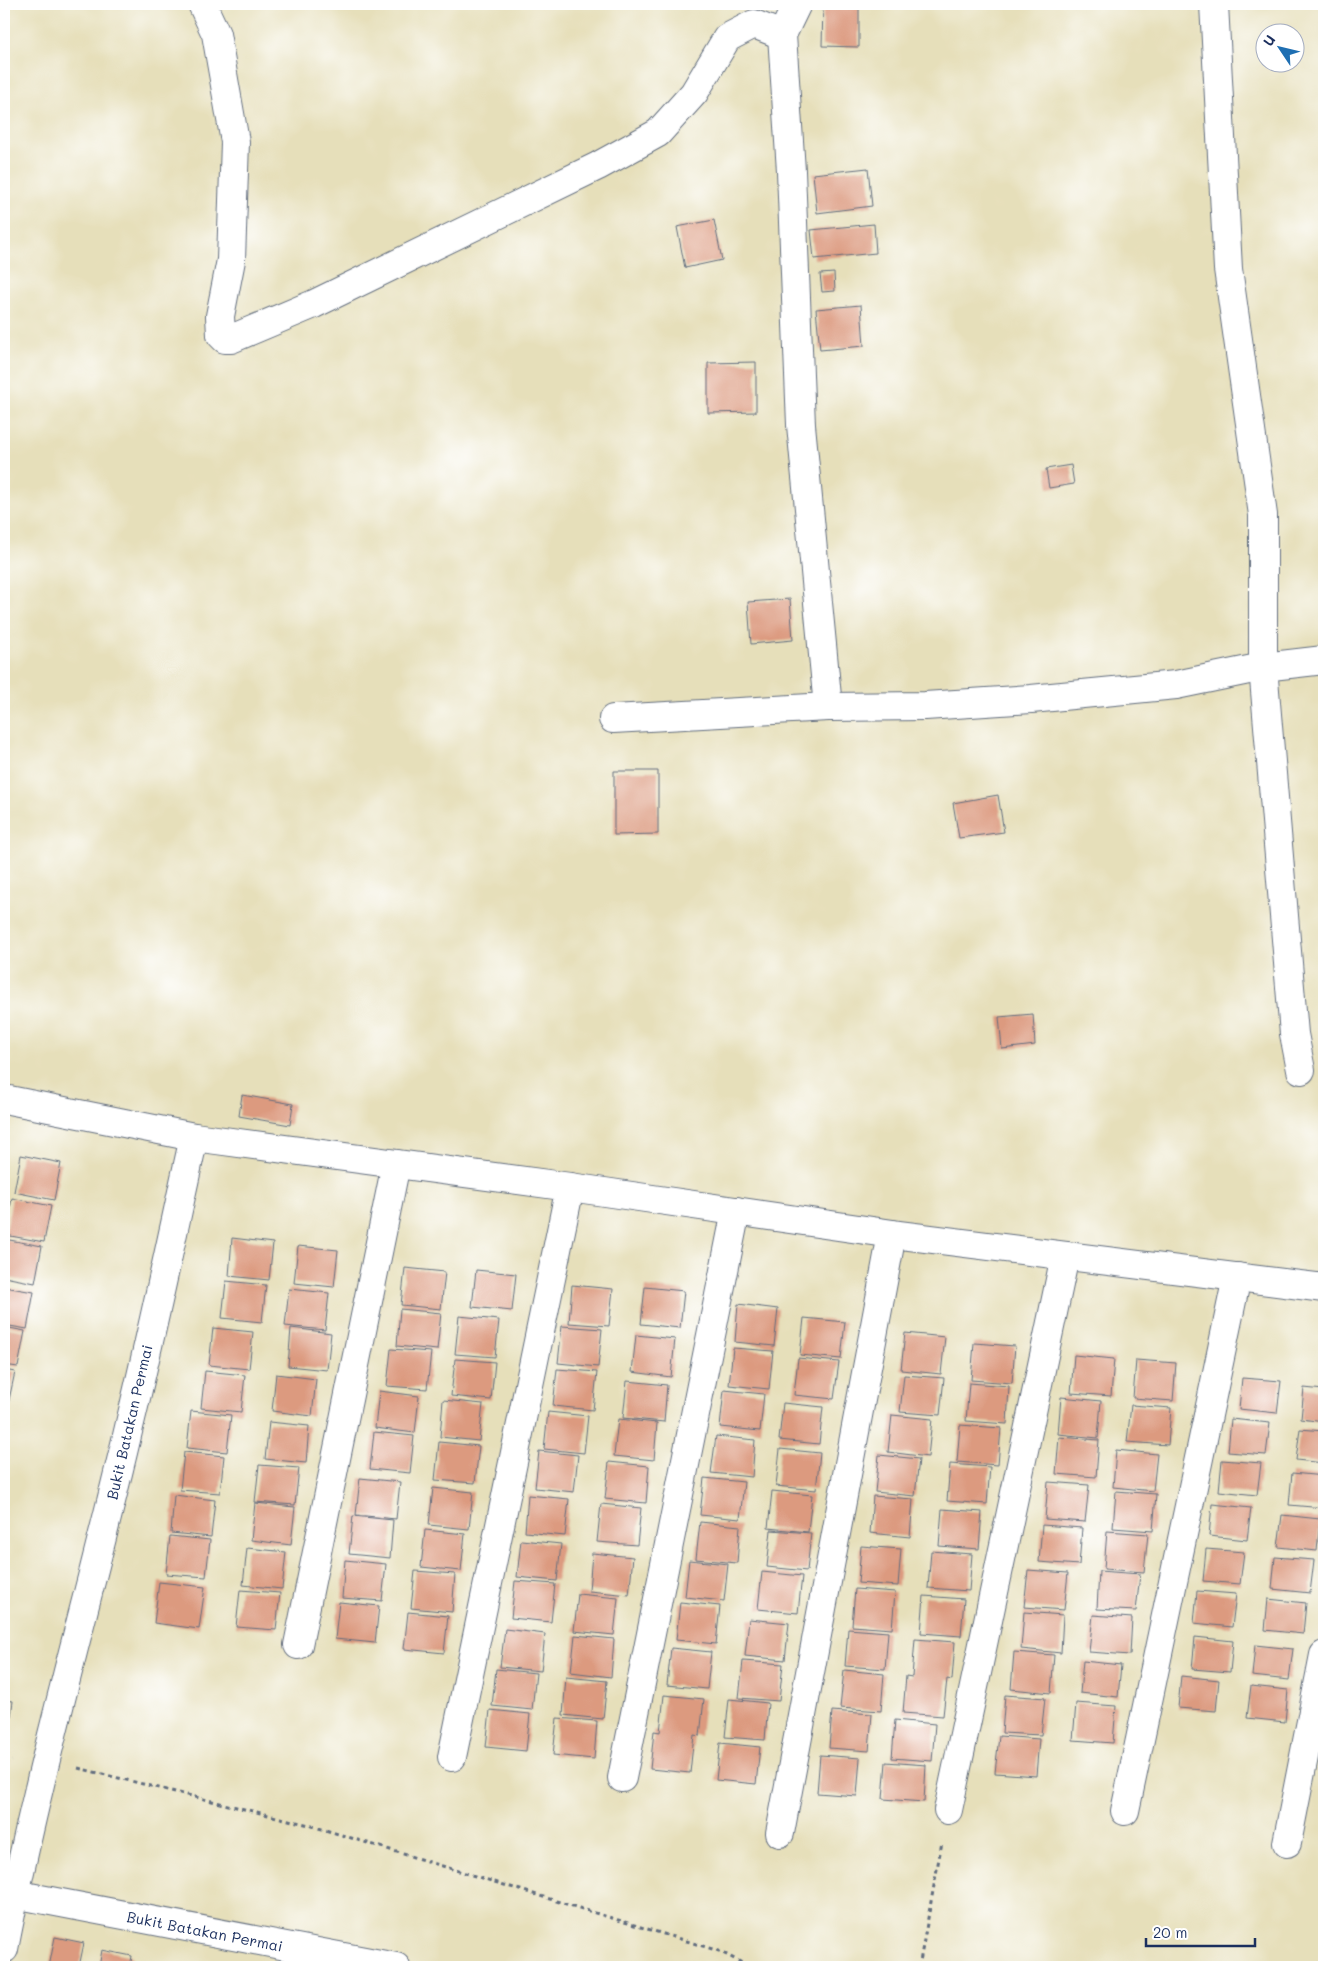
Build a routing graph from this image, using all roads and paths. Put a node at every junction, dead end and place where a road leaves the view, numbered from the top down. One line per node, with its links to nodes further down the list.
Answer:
1 (202, 4): 4 (street)
2 (797, 4): 4 (street)
3 (1214, 4): 6 (street)
4 (782, 35): 7 (street)
5 (1324, 660): 6 (street)
6 (1264, 667): 7 (street); 9 (street)
7 (828, 707): 8 (street)
8 (614, 719)
9 (1302, 1070)
10 (4, 1099): 11 (street)
11 (194, 1137): 12 (street); 22 (street, Bukit Batakan Permai)
12 (396, 1164): 13 (street); 19 (street)
13 (570, 1187): 14 (street); 21 (street)
14 (736, 1211): 15 (street); 23 (street)
15 (892, 1234): 16 (street); 26 (street)
16 (1065, 1256): 17 (street); 24 (street)
17 (1237, 1277): 18 (street); 25 (street)
18 (1324, 1288)
19 (298, 1646)
20 (1324, 1655): 27 (street)
21 (452, 1757)
22 (46, 1760): 28 (street, Bukit Batakan Permai); 31 (path)
23 (622, 1778)
24 (948, 1810): 32 (path)
25 (1125, 1811)
26 (780, 1833)
27 (1287, 1843)
28 (14, 1894): 29 (street, Bukit Batakan Permai); 30 (street, Bukit Batakan Permai)
29 (4, 1949)
30 (396, 1967)
31 (750, 1967)
32 (919, 1967)

